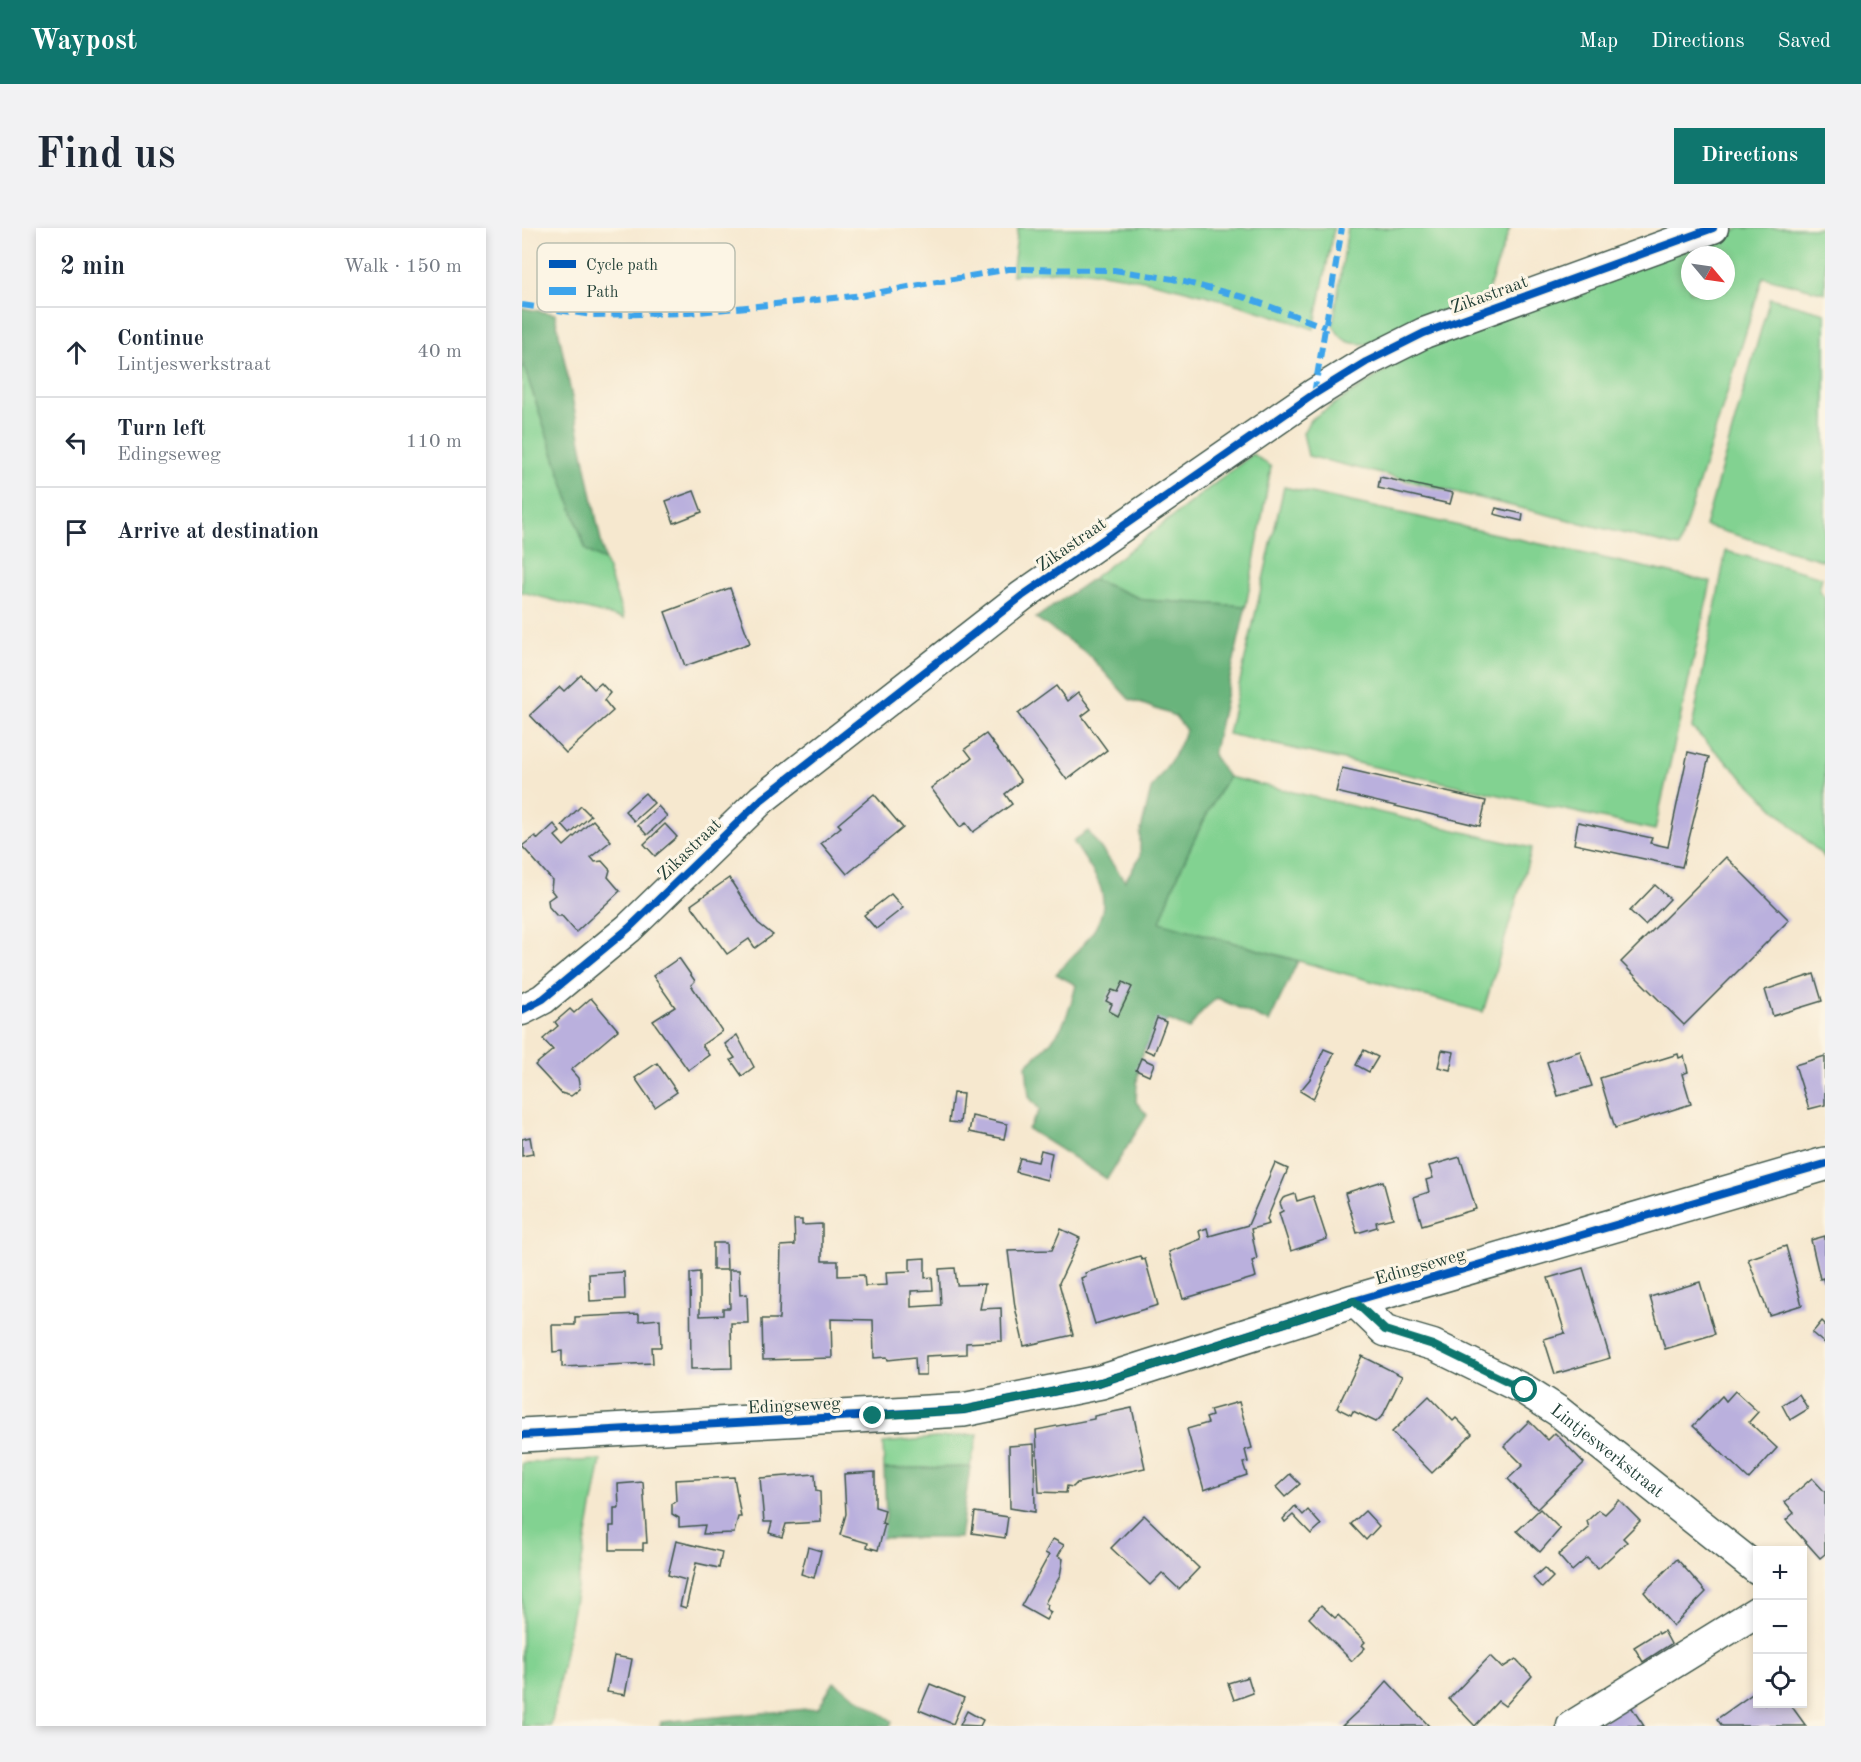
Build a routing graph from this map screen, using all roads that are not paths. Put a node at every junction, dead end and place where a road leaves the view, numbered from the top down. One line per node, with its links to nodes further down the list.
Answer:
1 (1713, 228): 2 (street, Zikastraat)
2 (522, 1010)
3 (1825, 1164): 4 (main road, Edingseweg)
4 (1354, 1301): 5 (main road, Edingseweg); 6 (street, Lintjeswerkstraat)
5 (522, 1435)
6 (1753, 1566)
7 (1753, 1614): 8 (street)
8 (1572, 1726)

